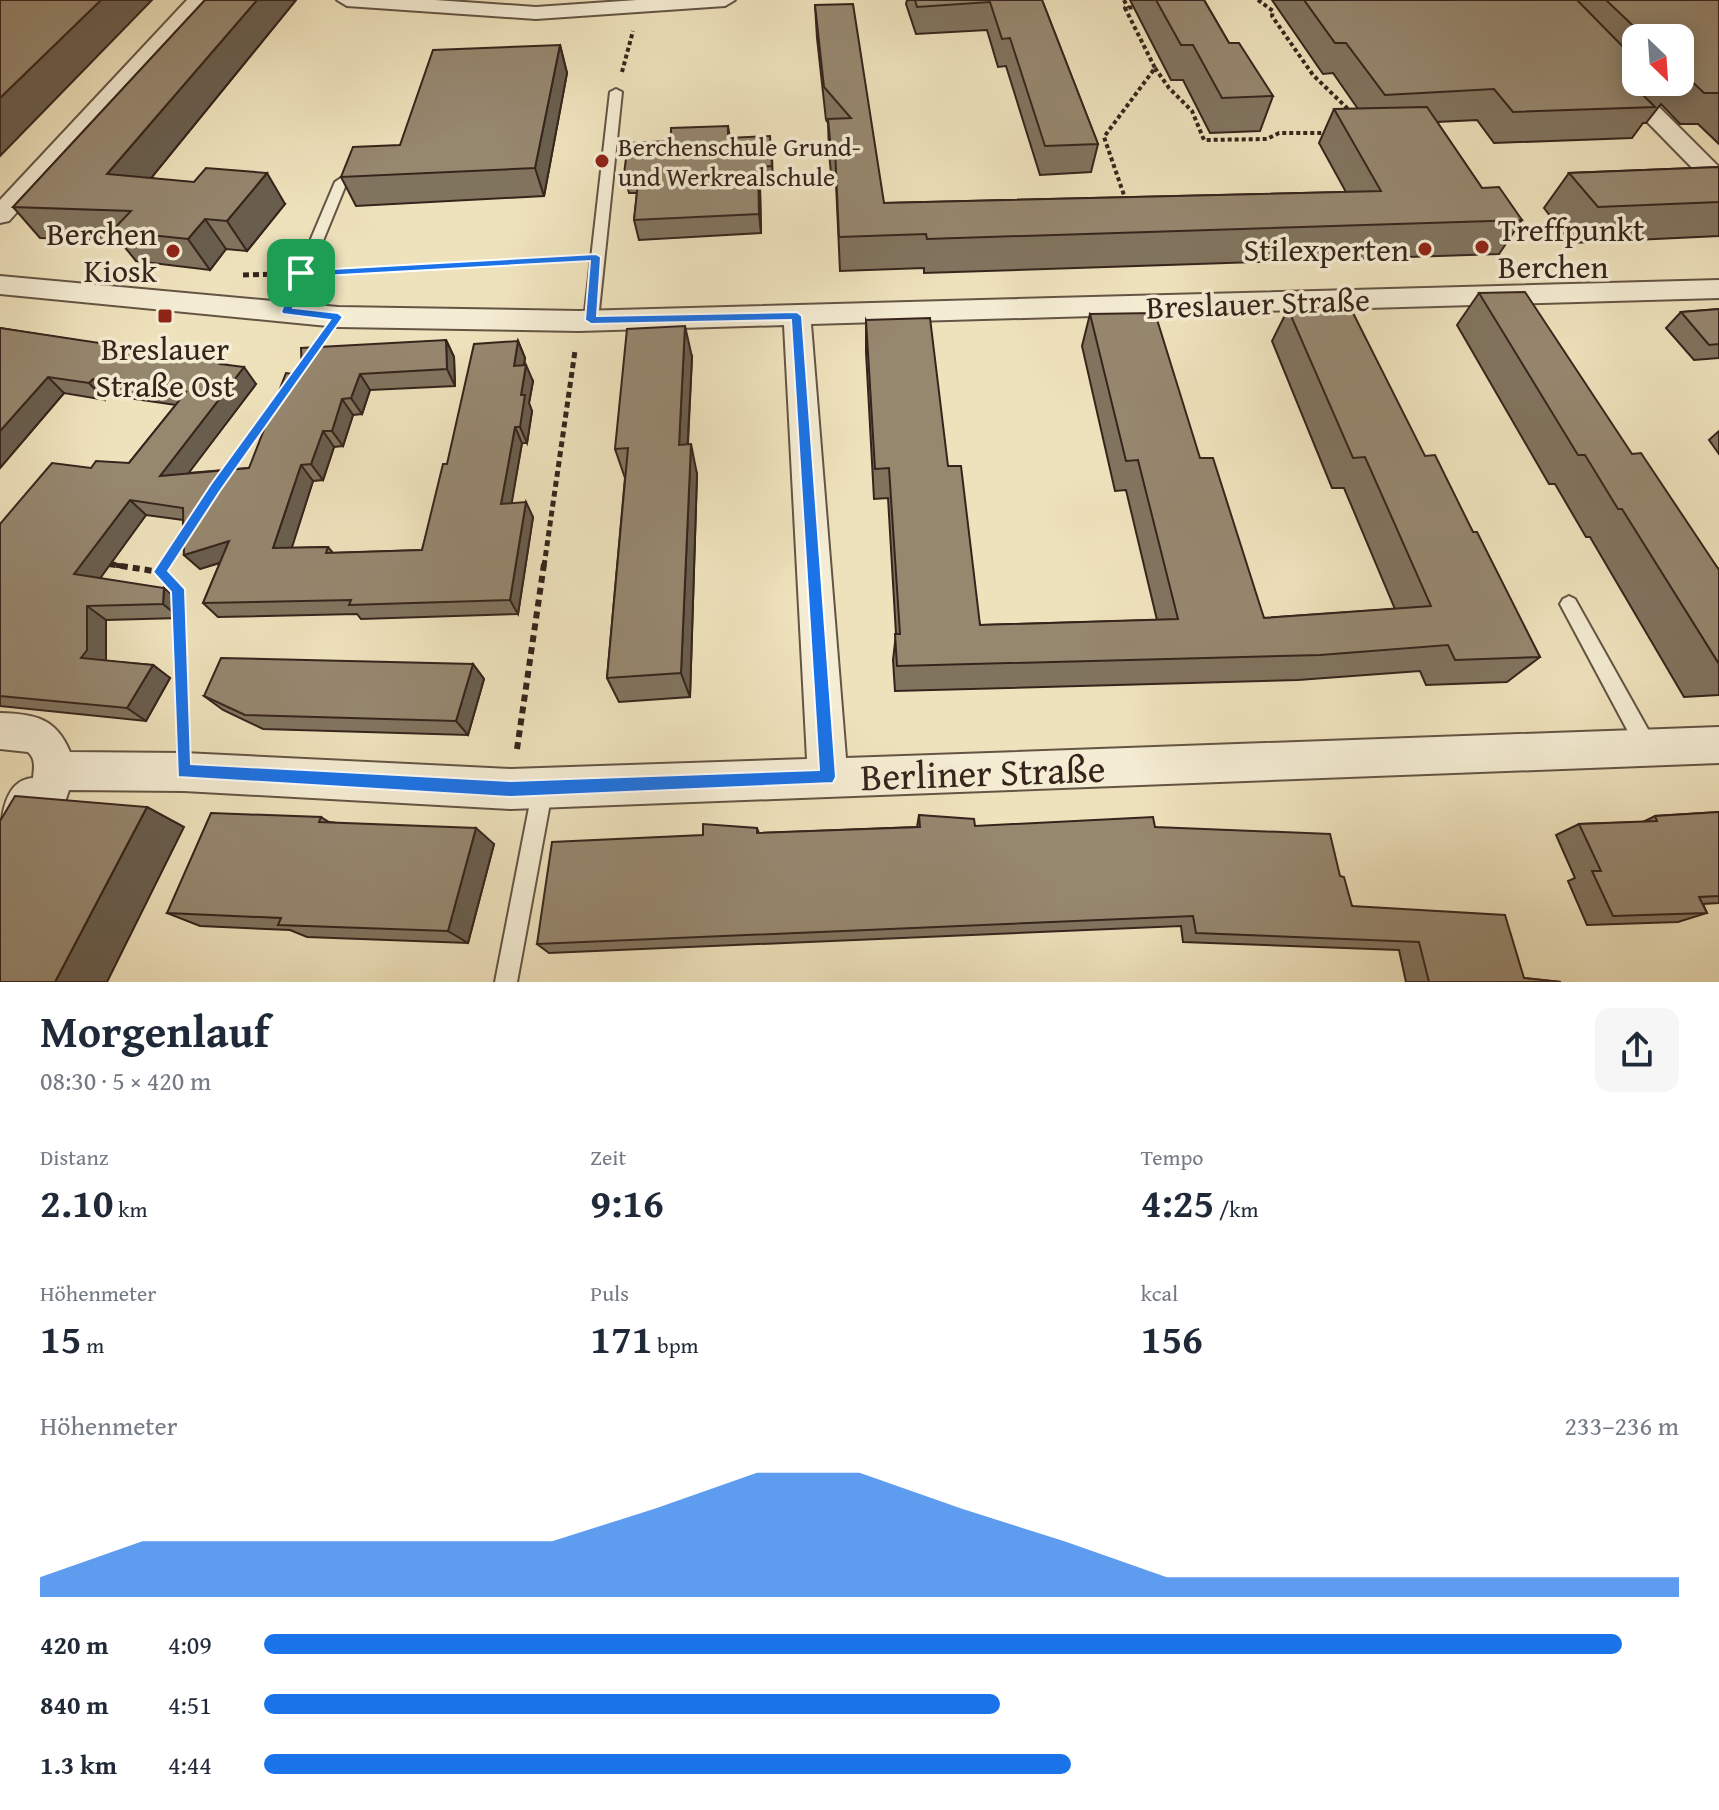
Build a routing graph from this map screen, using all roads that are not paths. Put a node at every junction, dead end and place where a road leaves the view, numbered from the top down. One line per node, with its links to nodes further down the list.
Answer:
1 (198, 0): 9 (street)
2 (347, 0): 4 (street)
3 (725, 0): 4 (street)
4 (635, 3)
5 (1606, 66): 7 (street)
6 (616, 92): 14 (lane)
7 (1719, 181)
8 (341, 182): 12 (lane)
9 (0, 215)
10 (0, 285): 12 (street, Breslauer Straße)
11 (1719, 289): 13 (street, Breslauer Straße)
12 (287, 312): 14 (street, Breslauer Straße)
13 (797, 316): 14 (street, Breslauer Straße); 20 (street)
14 (585, 321)
15 (1569, 604): 18 (lane)
16 (0, 731): 19 (street)
17 (1719, 745): 18 (street, Berliner Straße)
18 (1647, 747): 20 (street, Berliner Straße)
19 (55, 771): 21 (street, Berliner Straße); 22 (street)
20 (828, 777): 21 (street, Berliner Straße)
21 (527, 788): 23 (lane)
22 (0, 838)
23 (506, 982)

